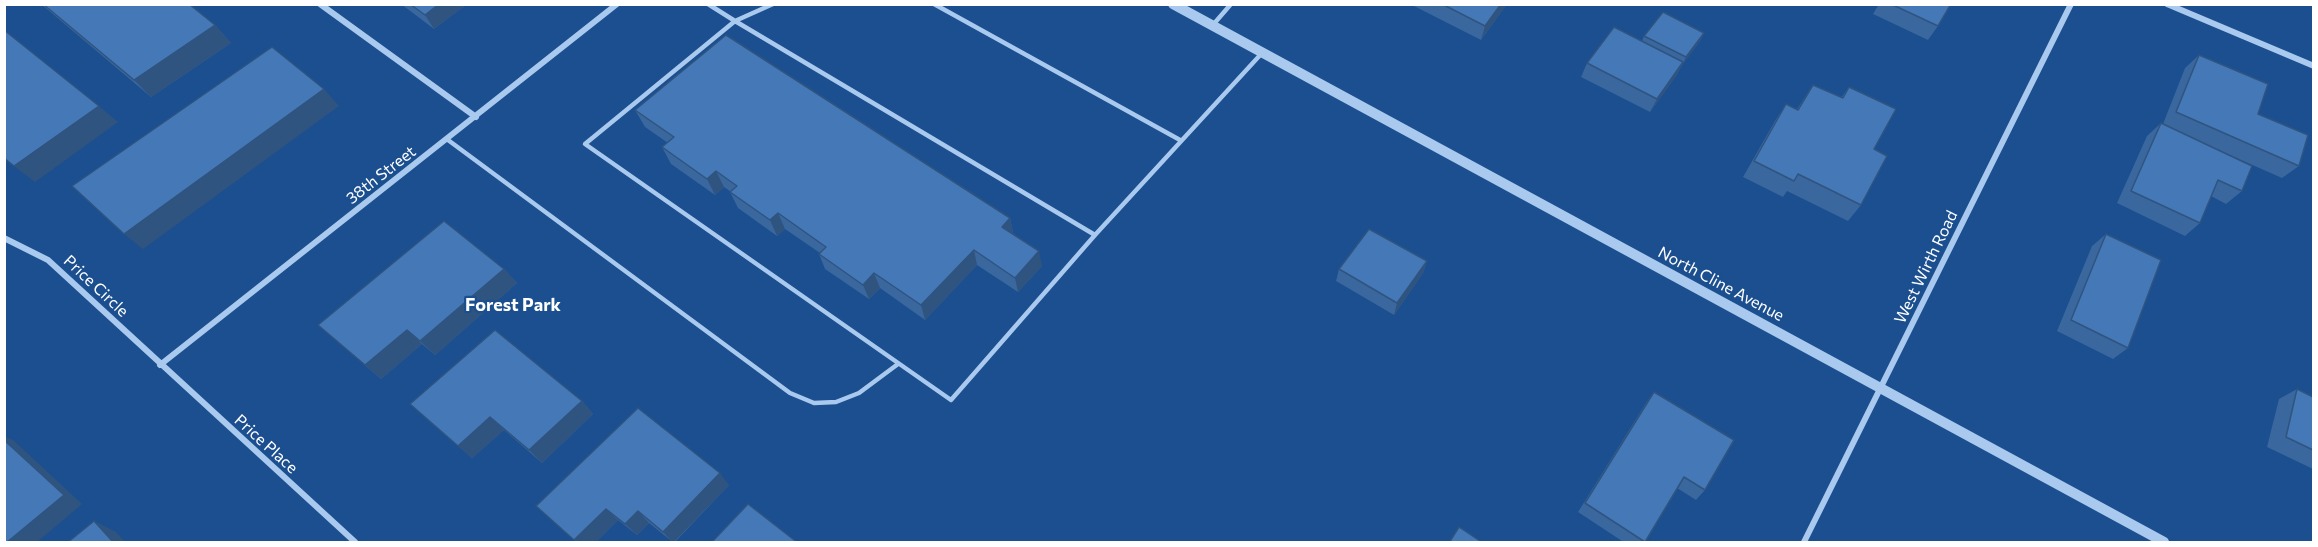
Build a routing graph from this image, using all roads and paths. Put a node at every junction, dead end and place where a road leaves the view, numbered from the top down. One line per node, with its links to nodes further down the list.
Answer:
1 (320, 4): 14 (street)
2 (617, 4): 14 (street, 38th Street)
3 (708, 4): 10 (lane)
4 (773, 4): 10 (lane)
5 (934, 4): 16 (lane)
6 (1173, 4): 11 (street, North Cline Avenue)
7 (1231, 4): 11 (lane)
8 (2071, 4): 21 (street, West Wirth Road)
9 (2167, 4): 13 (street)
10 (735, 21): 17 (lane); 19 (lane)
11 (1212, 26): 12 (street, North Cline Avenue)
12 (1262, 53): 16 (lane); 21 (street, North Cline Avenue)
13 (2313, 66)
14 (476, 117): 15 (street, 38th Street)
15 (448, 140): 19 (lane); 20 (street, 38th Street)
16 (1180, 140): 17 (lane)
17 (1095, 235): 19 (lane)
18 (4, 238): 20 (street, Price Circle)
19 (898, 364)
20 (160, 365): 22 (street, Price Place)
21 (1881, 388): 23 (street, West Wirth Road); 24 (street, North Cline Avenue)
22 (355, 543)
23 (1804, 543)
24 (2164, 543)

